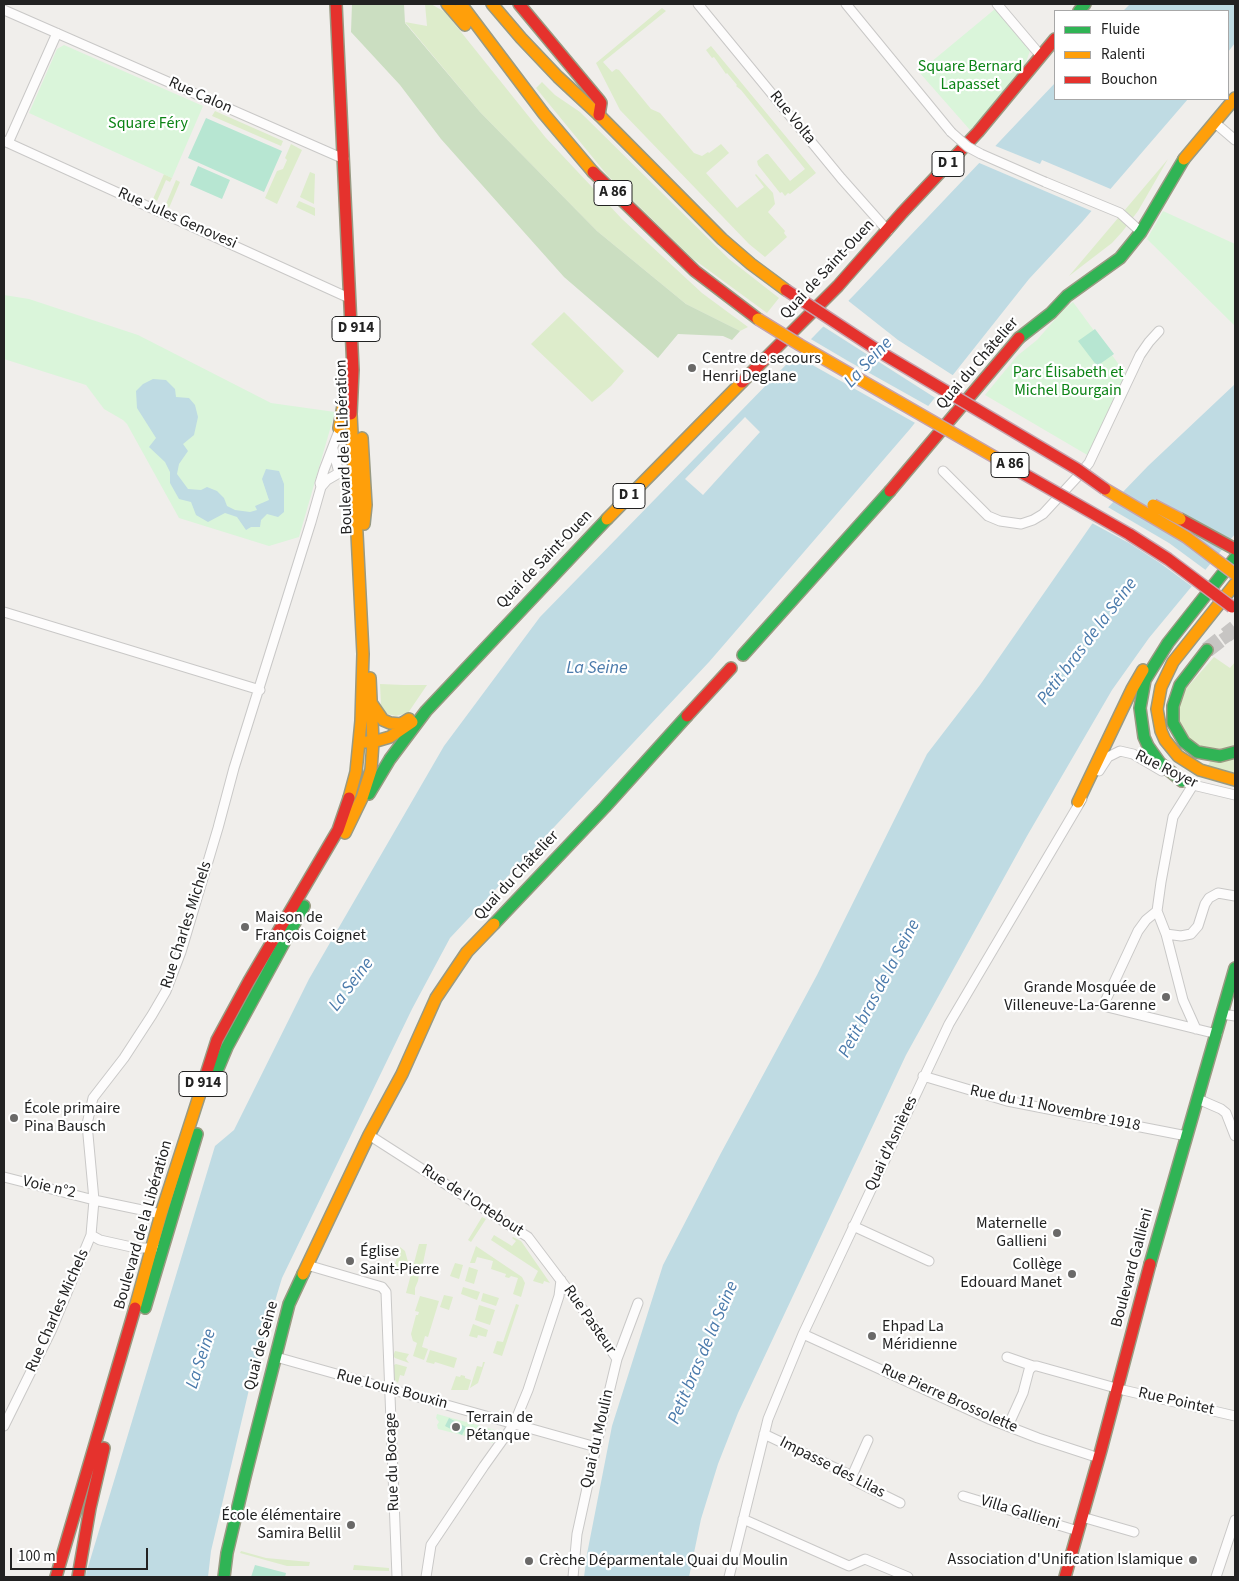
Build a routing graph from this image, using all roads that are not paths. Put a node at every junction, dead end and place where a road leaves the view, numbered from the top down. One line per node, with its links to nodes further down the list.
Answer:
1 (336, 4): 15 (main road, Boulevard de la Libération / D 914)
2 (342, 4): 15 (main road, Boulevard de la Libération / D 914)
3 (447, 4): 13 (main road)
4 (462, 4): 13 (main road, A 86)
5 (492, 4): 17 (main road, A 86)
6 (520, 4): 17 (main road)
7 (698, 4): 22 (street, Rue Volta)
8 (846, 4): 23 (street, bridge)
9 (997, 4): 14 (street)
10 (4, 10): 11 (street, Rue Calon)
11 (57, 33): 20 (street); 21 (street, Rue Calon)
12 (1054, 40): 14 (main road, Quai de Saint-Ouen / D 1)
13 (491, 44): 39 (main road, A 86, bridge)
14 (1041, 56): 22 (main road, Quai de Saint-Ouen / D 1)
15 (341, 62): 21 (main road, Boulevard de la Libération / D 914); 31 (main road, Boulevard de la Libération / D 914)
16 (1235, 98): 18 (main road, Quai du Châtelier)
17 (599, 115): 30 (main road, A 86, bridge)
18 (1214, 122): 19 (street); 23 (main road, Quai du Châtelier)
19 (1235, 140)
20 (6, 142): 24 (street, Rue Jules Genovesi)
21 (344, 159): 24 (main road, Boulevard de la Libération / D 914)
22 (888, 231): 47 (main road, Quai de Saint-Ouen / D 1)
23 (1141, 232): 43 (main road, Quai du Châtelier)
24 (349, 298): 25 (main road, Boulevard de la Libération / D 914)
25 (350, 310): 27 (main road, Boulevard de la Libération / D 914); 28 (main road)
26 (1159, 331): 32 (street)
27 (352, 412): 28 (street, Rue Charles Michels); 31 (main road, Boulevard de la Libération / D 914)
28 (339, 428): 29 (street, Rue Charles Michels)
29 (333, 449): 33 (street); 34 (street, Rue Charles Michels)
30 (1077, 469): 35 (main road, bridge); 37 (main road, A 86, bridge)
31 (360, 471): 33 (street); 46 (main road, Boulevard de la Libération / D 914); 48 (main road, Boulevard de la Libération / D 914)
32 (943, 471)
33 (339, 473): 34 (street)
34 (321, 487): 45 (street, Rue Charles Michels)
35 (1235, 550)
36 (1235, 558): 41 (main road)
37 (1235, 574)
38 (1235, 584): 55 (main road)
39 (1234, 610)
40 (4, 612): 45 (street)
41 (1190, 614): 56 (main road); 60 (main road)
42 (1208, 650): 51 (main road)
43 (743, 655)
44 (731, 668): 72 (main road, Quai du Châtelier)
45 (260, 690): 76 (street, Rue Charles Michels)
46 (372, 702): 47 (main road); 49 (main road, Boulevard de la Libération / D 914)
47 (426, 711): 49 (main road, D 1); 54 (main road, Quai de Saint-Ouen / D 1)
48 (359, 742): 49 (main road, D 1); 52 (main road, D 914)
49 (373, 742): 53 (main road, Boulevard de la Libération / D 914)
50 (1126, 752): 56 (street, Rue Royer); 60 (street, Quai d'Asnières)
51 (1235, 752)
52 (358, 756): 53 (main road); 77 (main road, Boulevard de la Libération / D 914)
53 (372, 758): 54 (main road); 59 (main road, Boulevard de la Libération / D 914)
54 (390, 759): 59 (main road, Quai de Saint-Ouen)
55 (1235, 780)
56 (1182, 781): 57 (street, Rue Royer)
57 (1193, 785): 58 (street, Rue Royer); 62 (street)
58 (1235, 795)
59 (362, 798): 78 (main road, Quai de Saint-Ouen / D 914)
60 (1078, 802): 69 (street, Quai d'Asnières)
61 (1235, 896): 63 (street)
62 (1157, 911): 63 (street); 67 (street)
63 (1166, 934): 67 (street)
64 (1235, 968): 65 (main road, Boulevard Gallieni)
65 (1222, 1014): 66 (street); 68 (main road, Boulevard Gallieni)
66 (1235, 1016)
67 (1196, 1029): 68 (street)
68 (1217, 1034): 70 (main road, Boulevard Gallieni)
69 (924, 1076): 73 (street, Rue du 11 Novembre 1918); 79 (street, Quai d'Asnières)
70 (1198, 1100): 71 (street); 73 (main road, Boulevard Gallieni)
71 (1233, 1120): 74 (street)
72 (369, 1135): 83 (main road, Quai de Seine); 84 (street, Rue de l'Ortebout)
73 (1187, 1136): 91 (main road, Boulevard Gallieni)
74 (1235, 1136)
75 (4, 1177): 76 (street, Voie n°2)
76 (94, 1200): 77 (street, Voie n°2); 80 (street, Rue Charles Michels)
77 (162, 1214): 78 (main road); 81 (main road, Boulevard de la Libération / D 914)
78 (170, 1224): 81 (main road, Quai de Saint-Ouen)
79 (853, 1226): 82 (street); 86 (street, Quai d'Asnières)
80 (91, 1235): 81 (street); 95 (street, Rue Charles Michels)
81 (152, 1248): 104 (main road, Boulevard de la Libération / D 914); 105 (main road, D 914)
82 (929, 1261)
83 (307, 1265): 87 (main road, Quai de Seine); 92 (street, Rue du Bocage)
84 (561, 1280): 89 (street, Rue Pasteur); 94 (street)
85 (638, 1303): 89 (street, Quai du Moulin)
86 (803, 1334): 96 (street, Rue Pierre Brossolette); 97 (street, Quai d'Asnières)
87 (276, 1357): 92 (street, Rue Louis Bouxin); 116 (main road, Quai de Seine)
88 (1007, 1357): 90 (street)
89 (616, 1359): 99 (street, Quai du Moulin)
90 (1033, 1366): 91 (street, Rue Pointet); 96 (street)
91 (1117, 1388): 93 (street, Rue Pointet); 100 (main road, Boulevard Gallieni)
92 (390, 1389): 94 (street, Rue Louis Bouxin); 117 (street, Rue du Bocage)
93 (1235, 1416)
94 (514, 1424): 99 (street, Rue Louis Bouxin); 118 (street)
95 (4, 1426)
96 (1008, 1426): 100 (street, Rue Pierre Brossolette)
97 (764, 1434): 101 (street, Impasse des Lilas); 107 (street, Quai d'Asnières)
98 (868, 1440): 101 (street)
99 (596, 1447): 119 (street, Quai du Moulin)
100 (1099, 1458): 106 (main road, Boulevard Gallieni)
101 (852, 1476): 103 (street, Impasse des Lilas)
102 (962, 1496): 110 (street, Villa Gallieni)
103 (900, 1503)
104 (78, 1506): 109 (main road, D 914); 113 (main road, Boulevard de la Libération / D 914)
105 (90, 1508): 109 (main road, D 914); 112 (main road, D 914)
106 (1082, 1517): 110 (main road, Boulevard Gallieni); 111 (street)
107 (743, 1519): 120 (street, Quai d'Asnières); 121 (street)
108 (1235, 1520): 123 (street)
109 (79, 1530): 112 (main road, D 914); 113 (main road, D 914)
110 (1078, 1531): 122 (main road, Boulevard Gallieni)
111 (1134, 1532)
112 (84, 1548): 115 (main road, D 914)
113 (63, 1553): 114 (main road, Boulevard de la Libération / D 914)
114 (56, 1577)
115 (78, 1577)
116 (224, 1577)
117 (397, 1577)
118 (426, 1577)
119 (573, 1577)
120 (729, 1577)
121 (908, 1577)
122 (1065, 1577)
123 (1216, 1577)

